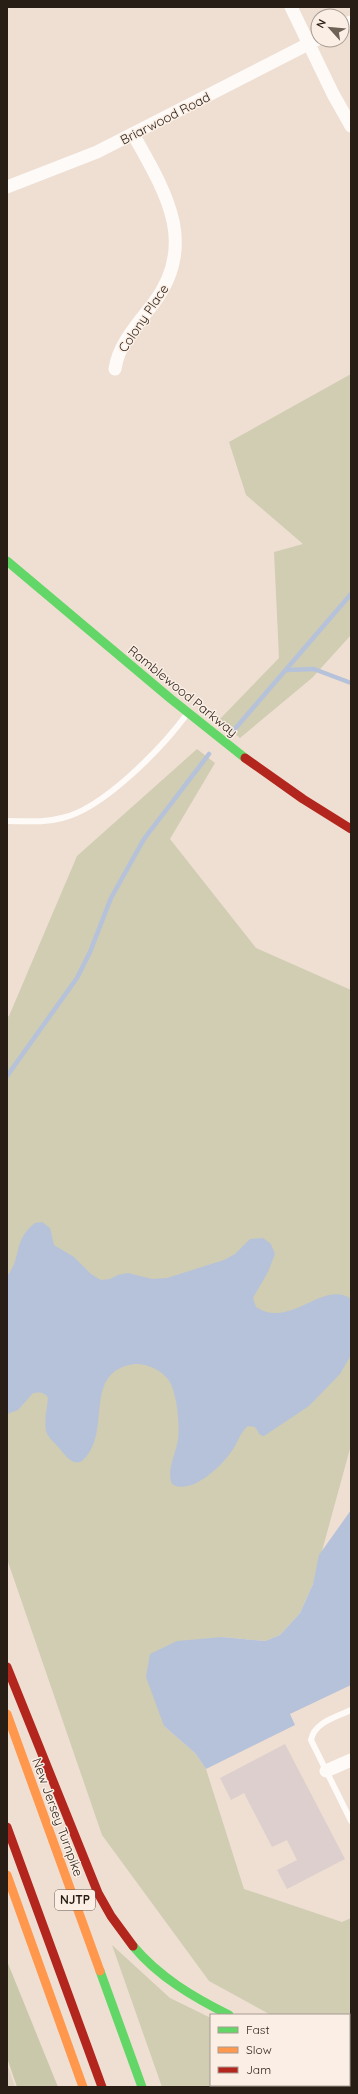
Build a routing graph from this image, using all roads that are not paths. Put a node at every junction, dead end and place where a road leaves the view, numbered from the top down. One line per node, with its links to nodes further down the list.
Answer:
1 (291, 7): 2 (street)
2 (310, 36)
3 (310, 43): 6 (street, Briarwood Road)
4 (316, 48): 5 (street)
5 (351, 126)
6 (133, 134): 7 (street, Briarwood Road); 8 (street, Colony Place)
7 (7, 187)
8 (114, 369)
9 (7, 561): 10 (main road, Ramblewood Parkway)
10 (188, 713): 11 (lane); 12 (main road, Ramblewood Parkway)
11 (7, 821)
12 (351, 830)
13 (7, 1667): 21 (main road)
14 (351, 1710): 17 (lane)
15 (7, 1714): 24 (main road, New Jersey Turnpike / NJTP)
16 (351, 1760): 17 (street)
17 (326, 1772): 18 (lane)
18 (351, 1821)
19 (7, 1827): 23 (main road, NJTP)
20 (7, 1875): 22 (main road)
21 (227, 2014)
22 (83, 2087)
23 (102, 2087)
24 (142, 2087)

